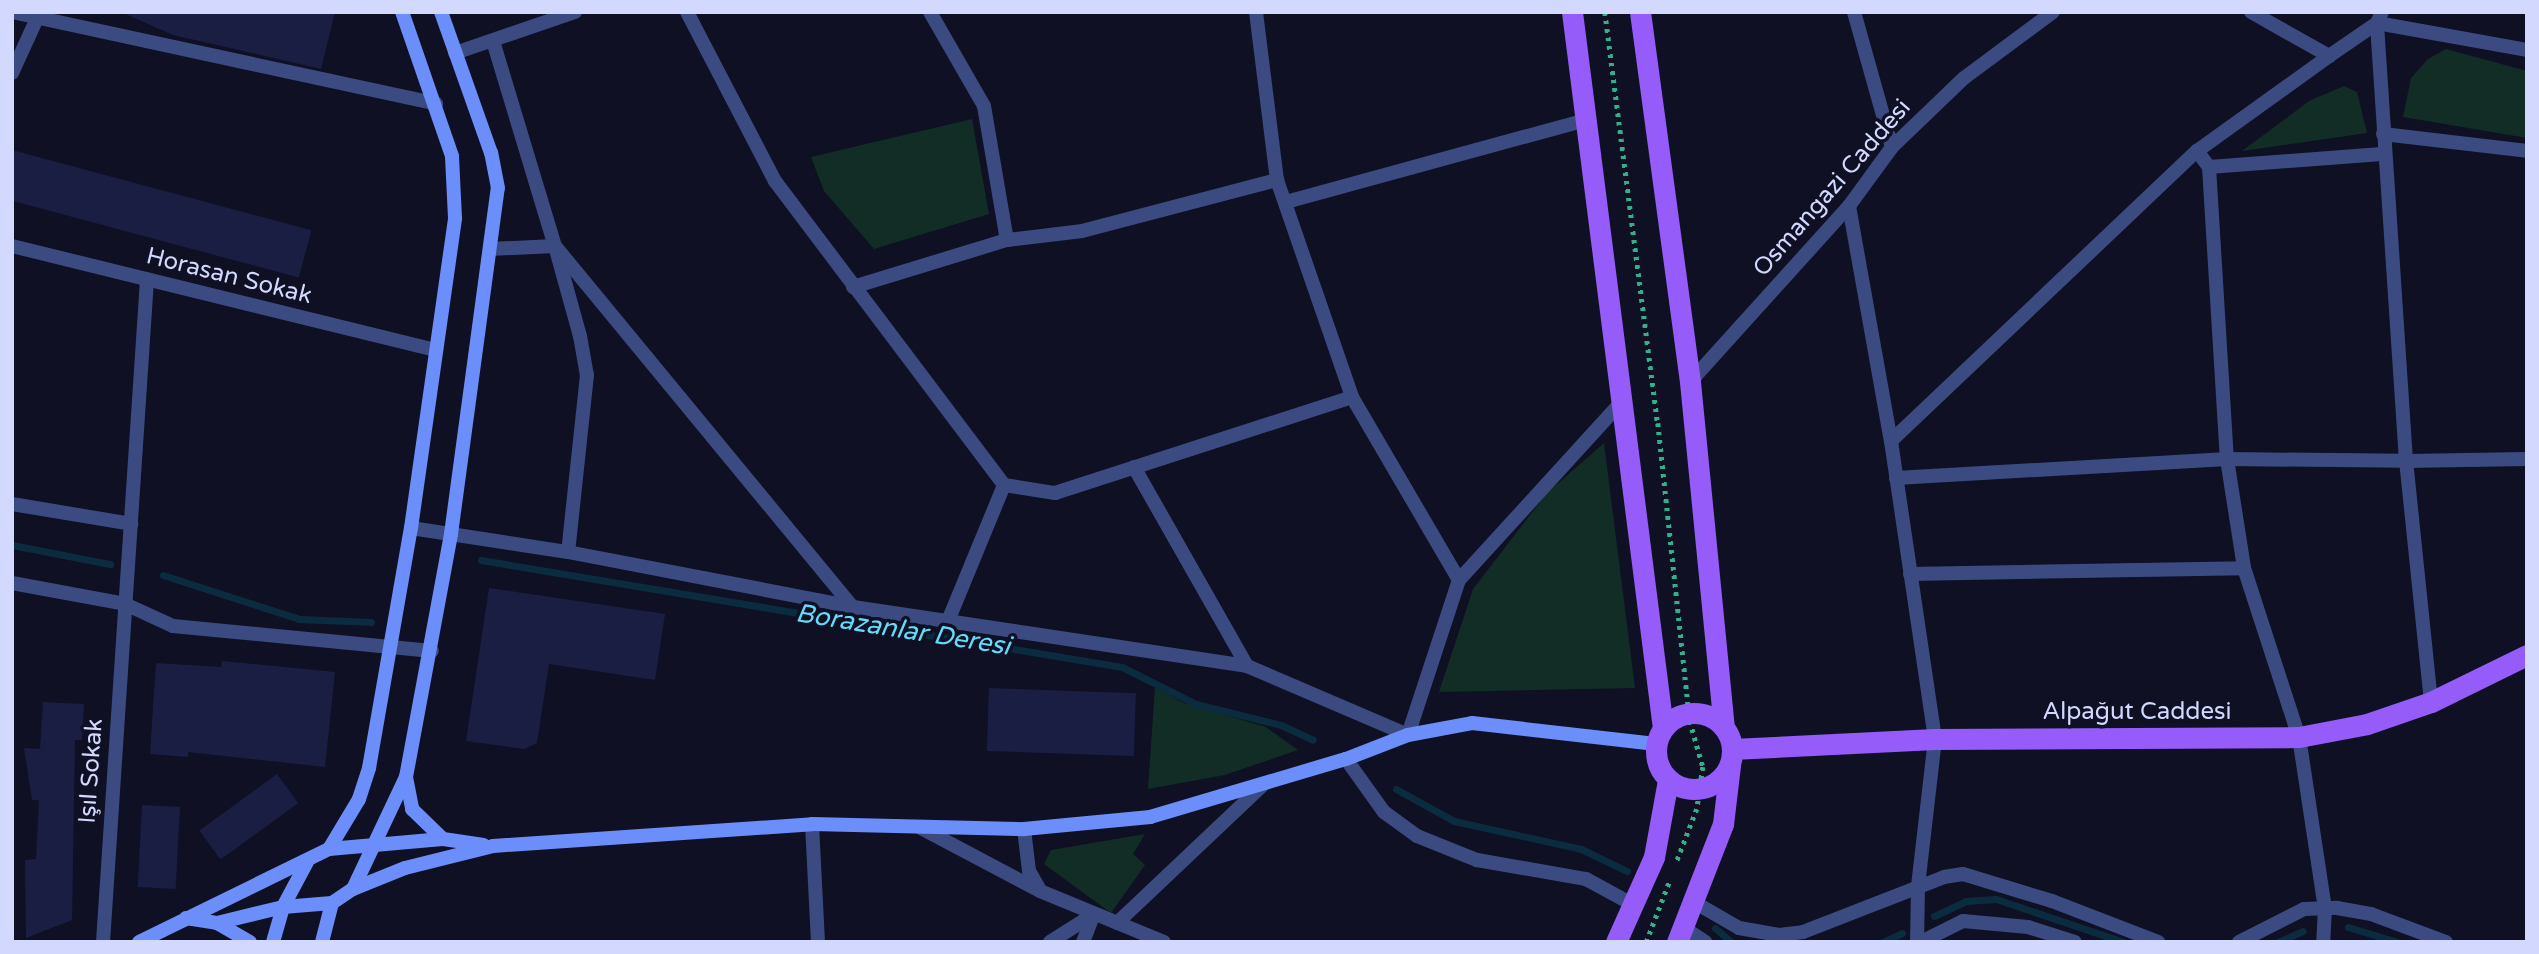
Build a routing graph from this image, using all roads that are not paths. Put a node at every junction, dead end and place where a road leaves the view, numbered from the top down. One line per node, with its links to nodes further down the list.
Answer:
1 (12, 12): 13 (street)
2 (401, 12): 20 (main road)
3 (441, 12): 17 (main road)
4 (575, 12): 15 (street)
5 (687, 12): 36 (street)
6 (930, 12): 31 (street)
7 (1256, 12): 28 (street)
8 (1572, 12): 21 (main road)
9 (1640, 12): 38 (main road)
10 (1854, 12): 23 (street)
11 (2053, 12): 23 (street, Osmangazi Caddesi)
12 (2252, 12): 18 (street)
13 (38, 16): 19 (street); 20 (street)
14 (2379, 18): 16 (street); 18 (street); 22 (street)
15 (493, 41): 17 (street); 33 (street)
16 (2527, 50)
17 (455, 52): 34 (main road)
18 (2329, 56): 24 (street)
19 (12, 73)
20 (436, 104): 37 (main road)
21 (1586, 120): 29 (street); 40 (main road)
22 (2383, 134): 25 (street); 26 (street)
23 (1892, 147): 30 (street, Osmangazi Caddesi)
24 (2197, 151): 27 (street); 41 (street)
25 (2527, 152)
26 (2382, 154): 27 (street); 44 (street)
27 (2209, 167): 42 (street)
28 (1276, 180): 29 (street); 31 (street)
29 (1286, 202): 39 (street)
30 (1849, 206): 38 (street, Osmangazi Caddesi); 41 (street)
31 (1007, 240): 36 (street)
32 (12, 246): 35 (street, Horasan Sokak)
33 (555, 246): 34 (street); 52 (street); 58 (street)
34 (490, 249): 51 (main road)
35 (147, 279): 37 (street, Horasan Sokak); 49 (street, Işıl Sokak)
36 (853, 286): 47 (street)
37 (435, 350): 50 (main road)
38 (1690, 382): 65 (main road)
39 (1352, 397): 45 (street); 55 (street)
40 (1625, 398): 55 (street); 67 (main road)
41 (1891, 441): 46 (street)
42 (2227, 459): 44 (street); 46 (street); 53 (street)
43 (2527, 459): 44 (street)
44 (2406, 461): 64 (street)
45 (1134, 467): 47 (street); 63 (street)
46 (1896, 478): 54 (street)
47 (1004, 485): 59 (street)
48 (12, 504): 49 (street)
49 (131, 524): 57 (street, Işıl Sokak)
50 (411, 528): 51 (street); 60 (main road)
51 (451, 534): 52 (street); 61 (main road)
52 (568, 552): 58 (street)
53 (2244, 568): 54 (street); 68 (street)
54 (1910, 574): 69 (street)
55 (1460, 580): 66 (street)
56 (12, 583): 57 (street)
57 (125, 604): 60 (street); 96 (street, Işıl Sokak)
58 (853, 607): 59 (street)
59 (948, 621): 63 (street)
60 (391, 648): 61 (street); 81 (main road)
61 (432, 650): 72 (main road)
62 (2527, 655): 64 (main road, Alpağut Caddesi)
63 (1247, 666): 66 (street)
64 (2431, 702): 68 (main road, Alpağut Caddesi)
65 (1724, 727): 67 (main road); 70 (main road)
66 (1408, 735): 67 (main road); 71 (main road)
67 (1660, 736): 73 (main road)
68 (2299, 737): 69 (main road, Alpağut Caddesi); 90 (street)
69 (1935, 739): 70 (main road, Alpağut Caddesi); 83 (street)
70 (1731, 757): 73 (main road); 86 (main road)
71 (1346, 760): 74 (main road); 88 (street)
72 (406, 777): 78 (main road); 79 (main road)
73 (1668, 780): 88 (main road)
74 (1262, 786): 77 (main road); 94 (street)
75 (812, 824): 76 (main road); 80 (main road); 101 (street)
76 (921, 828): 77 (main road); 85 (street)
77 (1024, 830): 85 (street)
78 (443, 839): 79 (main road); 80 (main road)
79 (378, 842): 81 (main road); 84 (main road)
80 (492, 846): 84 (main road)
81 (329, 849): 82 (main road)
82 (307, 862): 89 (main road); 92 (main road)
83 (1918, 887): 86 (street); 107 (street); 109 (street)
84 (353, 888): 87 (main road)
85 (1040, 891): 91 (street)
86 (1694, 902): 95 (main road)
87 (332, 904): 89 (main road); 100 (main road)
88 (1632, 904): 105 (main road)
89 (283, 907): 93 (main road); 99 (main road)
90 (2325, 908): 110 (street); 111 (street); 112 (street)
91 (1094, 914): 94 (street); 102 (street); 103 (street)
92 (186, 918): 93 (main road); 97 (main road)
93 (217, 923): 98 (main road)
94 (1117, 923): 104 (street)
95 (1680, 934): 106 (street)
96 (103, 942)
97 (139, 942)
98 (250, 942)
99 (273, 942)
100 (322, 942)
101 (818, 942)
102 (1050, 942)
103 (1083, 942)
104 (1164, 942)
105 (1616, 942)
106 (1704, 942)
107 (1919, 942): 108 (street)
108 (2075, 942)
109 (2158, 942)
110 (2239, 942)
111 (2323, 942)
112 (2446, 942)

